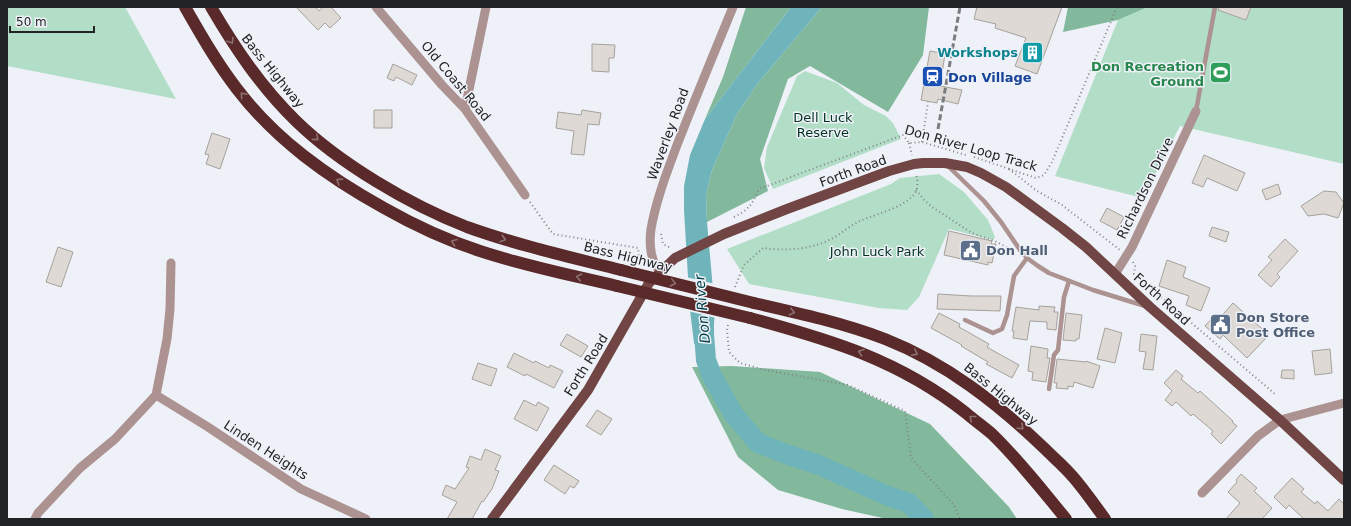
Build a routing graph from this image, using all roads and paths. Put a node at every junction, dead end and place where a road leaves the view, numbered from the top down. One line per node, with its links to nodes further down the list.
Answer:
1 (185, 7): 38 (highway, one-way to 1, bridge)
2 (211, 7): 47 (highway, Bass Highway, one-way to 47, bridge)
3 (376, 7): 9 (street, Old Coast Road)
4 (486, 7): 9 (street)
5 (733, 7): 26 (street, Waverley Road)
6 (1117, 7): 15 (path, Don River Loop Track)
7 (1215, 7): 10 (lane)
8 (928, 102): 11 (path)
9 (465, 109): 17 (street, Old Coast Road)
10 (1196, 111): 23 (street, Richardson Drive)
11 (922, 142): 12 (path, Don River Loop Track); 15 (path, Don River Loop Track)
12 (909, 143): 14 (path); 18 (path, Don River Loop Track)
13 (945, 163): 14 (main road, Forth Road); 24 (lane); 27 (main road, Forth Road)
14 (914, 164): 16 (path); 22 (main road, Forth Road)
15 (1006, 167): 23 (path)
16 (916, 190): 21 (path); 29 (path)
17 (525, 195): 20 (path)
18 (734, 218)
19 (661, 231): 22 (path)
20 (638, 248)
21 (1009, 248)
22 (674, 253): 26 (main road, Forth Road)
23 (1126, 255): 27 (street, Richardson Drive); 34 (path)
24 (1027, 258): 28 (lane); 31 (lane)
25 (171, 263): 35 (street)
26 (661, 272): 43 (main road, Forth Road)
27 (1115, 274): 30 (main road, Forth Road)
28 (1070, 281): 30 (lane); 33 (lane)
29 (735, 289)
30 (1150, 307): 37 (main road, Forth Road)
31 (965, 320)
32 (728, 323): 44 (path)
33 (1049, 389)
34 (1275, 394)
35 (156, 395): 41 (street); 42 (street, Linden Heights)
36 (1344, 403): 37 (street)
37 (1280, 420): 39 (main road, Forth Road); 40 (street)
38 (1030, 475): 45 (highway); 46 (highway)
39 (1344, 480)
40 (1202, 493)
41 (35, 519)
42 (366, 519)
43 (492, 519)
44 (960, 519)
45 (1059, 519)
46 (1066, 519)
47 (1105, 519)

